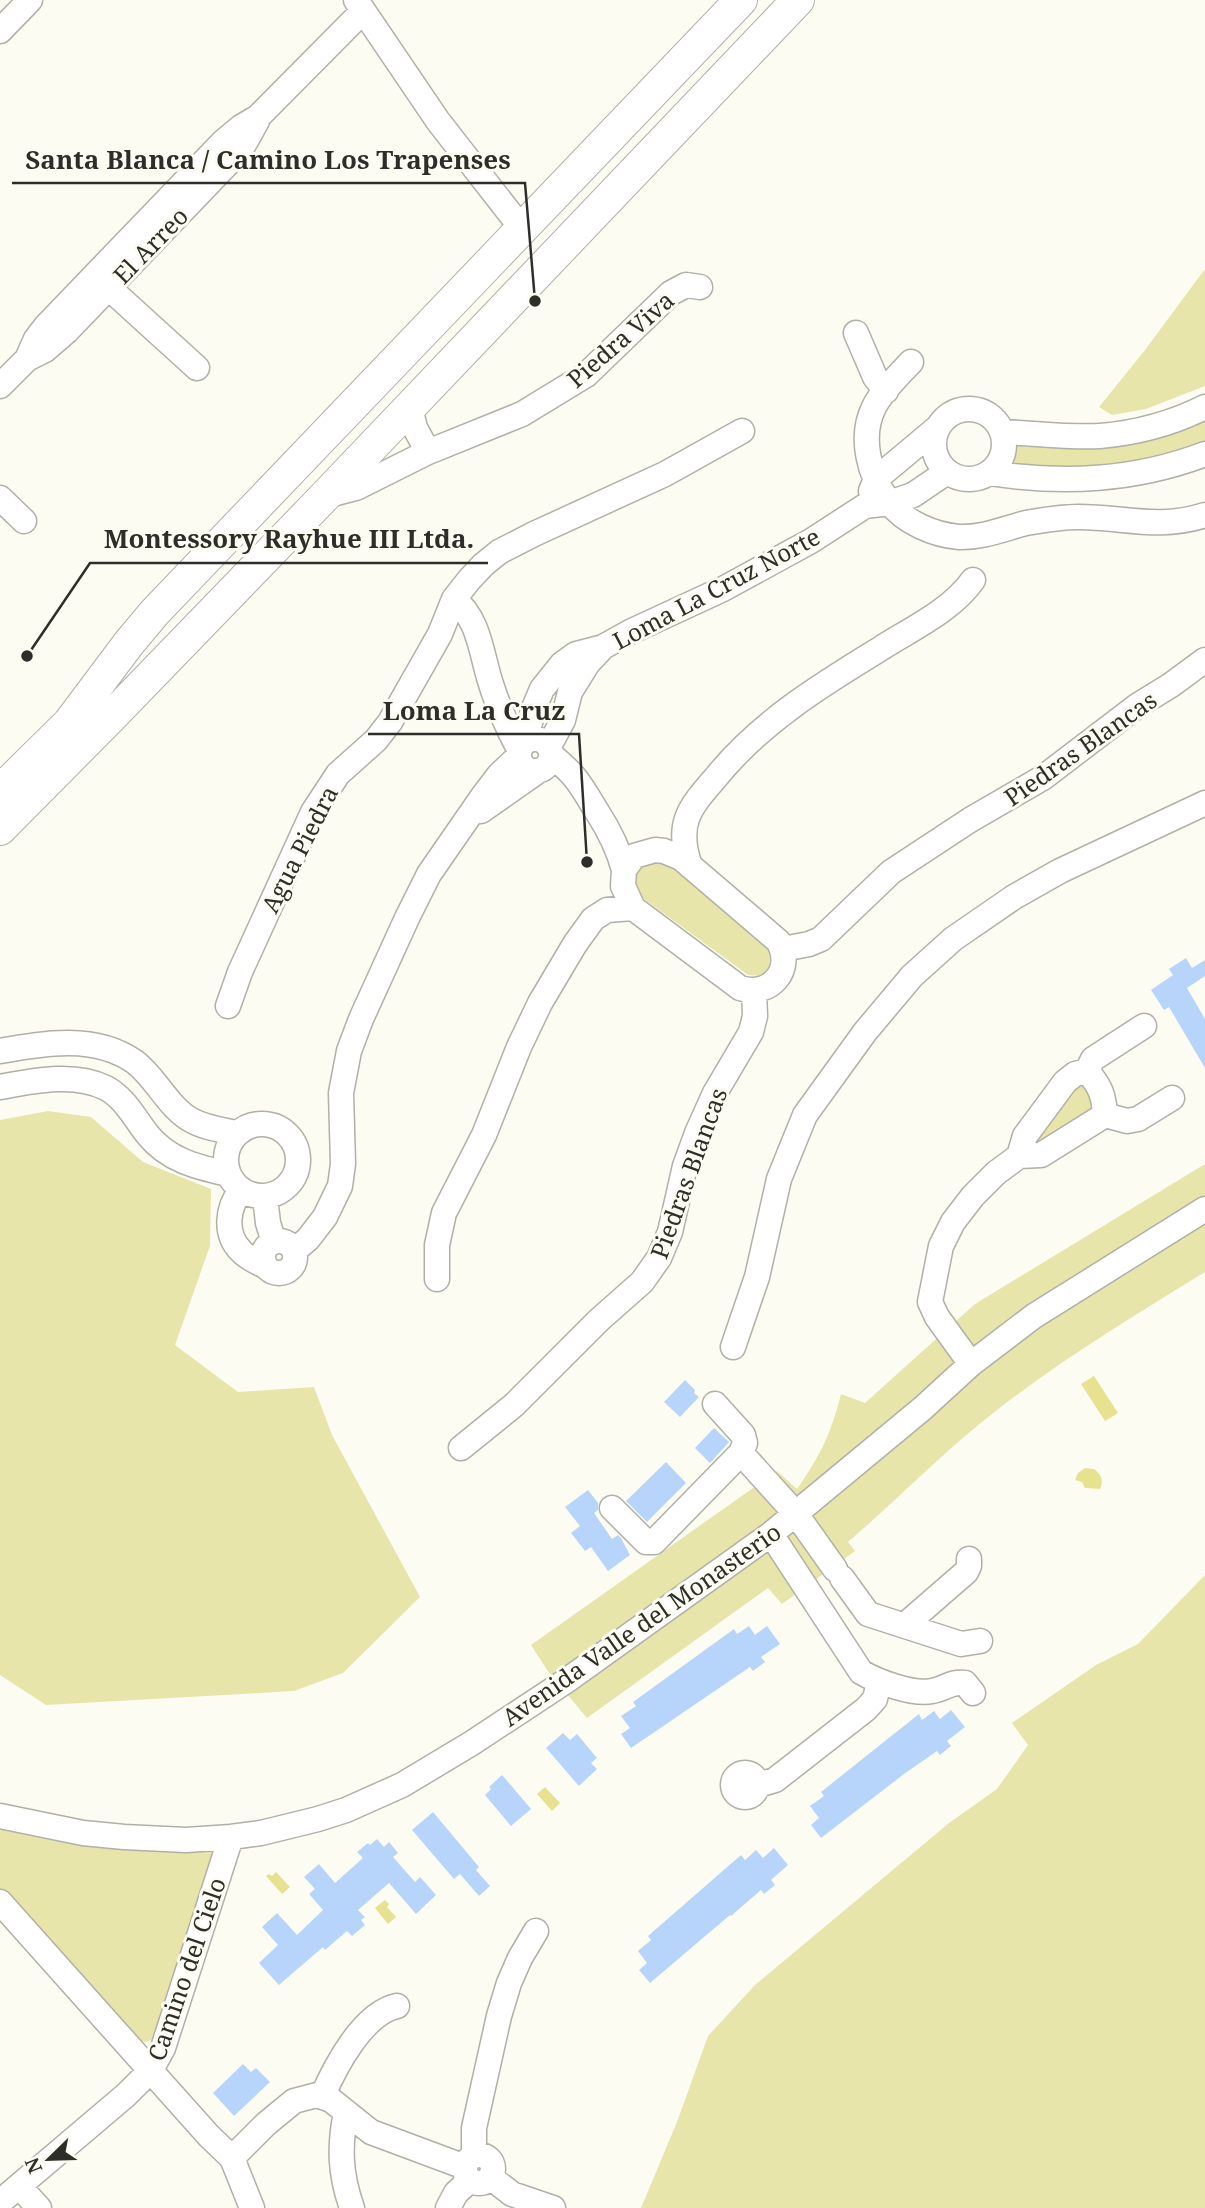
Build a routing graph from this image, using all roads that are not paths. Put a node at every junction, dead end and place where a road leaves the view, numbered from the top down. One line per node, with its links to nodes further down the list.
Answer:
1 (30, 0): 5 (street)
2 (741, 0): 7 (main road)
3 (798, 0): 16 (main road)
4 (360, 5): 6 (street, El Arreo); 7 (street)
5 (0, 31)
6 (258, 117): 9 (street, El Arreo); 11 (street, El Arreo)
7 (523, 230): 31 (main road)
8 (700, 287): 21 (street, Piedra Viva)
9 (108, 288): 11 (street, El Arreo); 13 (street)
10 (856, 333): 15 (street)
11 (27, 359): 14 (street, El Arreo)
12 (911, 362): 15 (street)
13 (197, 368)
14 (0, 386)
15 (886, 391): 25 (street)
16 (410, 407): 21 (street); 26 (main road)
17 (1205, 407): 20 (street)
18 (937, 428): 20 (street); 23 (street); 25 (street)
19 (742, 431): 33 (street, Agua Piedra)
20 (1002, 432): 24 (street)
21 (428, 452): 26 (street, Piedra Viva)
22 (1205, 454): 24 (street)
23 (947, 472): 24 (street); 28 (street, Loma La Cruz Norte)
24 (989, 473)
25 (876, 479): 28 (street)
26 (325, 496): 34 (main road)
27 (0, 498): 30 (street)
28 (877, 504): 29 (street); 36 (street, Loma La Cruz Norte)
29 (1205, 515)
30 (24, 521)
31 (194, 572): 34 (main road); 37 (main road)
32 (973, 580): 40 (street)
33 (454, 599): 36 (street); 49 (street, Agua Piedra)
34 (223, 601): 41 (main road)
35 (1205, 660): 47 (street, Piedras Blancas)
36 (535, 755): 39 (street); 61 (street, Loma La Cruz Norte)
37 (0, 791)
38 (1205, 803): 63 (street)
39 (602, 819): 42 (street); 44 (street)
40 (686, 819): 42 (street); 43 (street)
41 (0, 829)
42 (649, 851): 43 (street); 44 (street)
43 (690, 866): 47 (street)
44 (623, 873): 45 (street); 46 (street)
45 (633, 908): 46 (street); 48 (street)
46 (593, 919): 62 (street)
47 (783, 949): 48 (street)
48 (754, 991): 66 (street, Piedras Blancas)
49 (228, 1006)
50 (1144, 1026): 52 (street)
51 (0, 1051): 56 (street)
52 (1087, 1072): 55 (street); 57 (street)
53 (0, 1087): 58 (street)
54 (1172, 1098): 55 (street)
55 (1105, 1115): 57 (street)
56 (237, 1133): 58 (street); 59 (street)
57 (1019, 1156): 64 (street)
58 (234, 1182): 59 (street); 61 (street, Loma La Cruz Norte)
59 (265, 1197): 61 (street)
60 (1203, 1216): 64 (street, Avenida Valle del Monasterio)
61 (284, 1246)
62 (437, 1279)
63 (733, 1347)
64 (971, 1364): 69 (street, Avenida Valle del Monasterio)
65 (715, 1404): 67 (street)
66 (461, 1447)
67 (741, 1453): 68 (street); 69 (street)
68 (612, 1508)
69 (796, 1514): 70 (street, Avenida Valle del Monasterio); 72 (street)
70 (771, 1534): 74 (street); 78 (street, Avenida Valle del Monasterio)
71 (969, 1559): 72 (street)
72 (905, 1625): 73 (street)
73 (980, 1641)
74 (879, 1682): 75 (street); 76 (street)
75 (973, 1693)
76 (758, 1785)
77 (0, 1816): 78 (street, Avenida Valle del Monasterio)
78 (231, 1837): 82 (street, Camino del Cielo)
79 (0, 1902): 82 (street)
80 (536, 1931): 86 (street)
81 (397, 2006): 83 (street)
82 (151, 2070): 85 (street); 87 (street, Camino del Cielo)
83 (322, 2097): 84 (street); 85 (street)
84 (346, 2112): 86 (street); 91 (street)
85 (232, 2158): 90 (street)
86 (475, 2170): 92 (street); 93 (street)
87 (19, 2186): 88 (street, Camino del Cielo); 89 (street)
88 (0, 2202)
89 (38, 2208)
90 (252, 2208)
91 (352, 2208)
92 (448, 2208)
93 (553, 2208)

